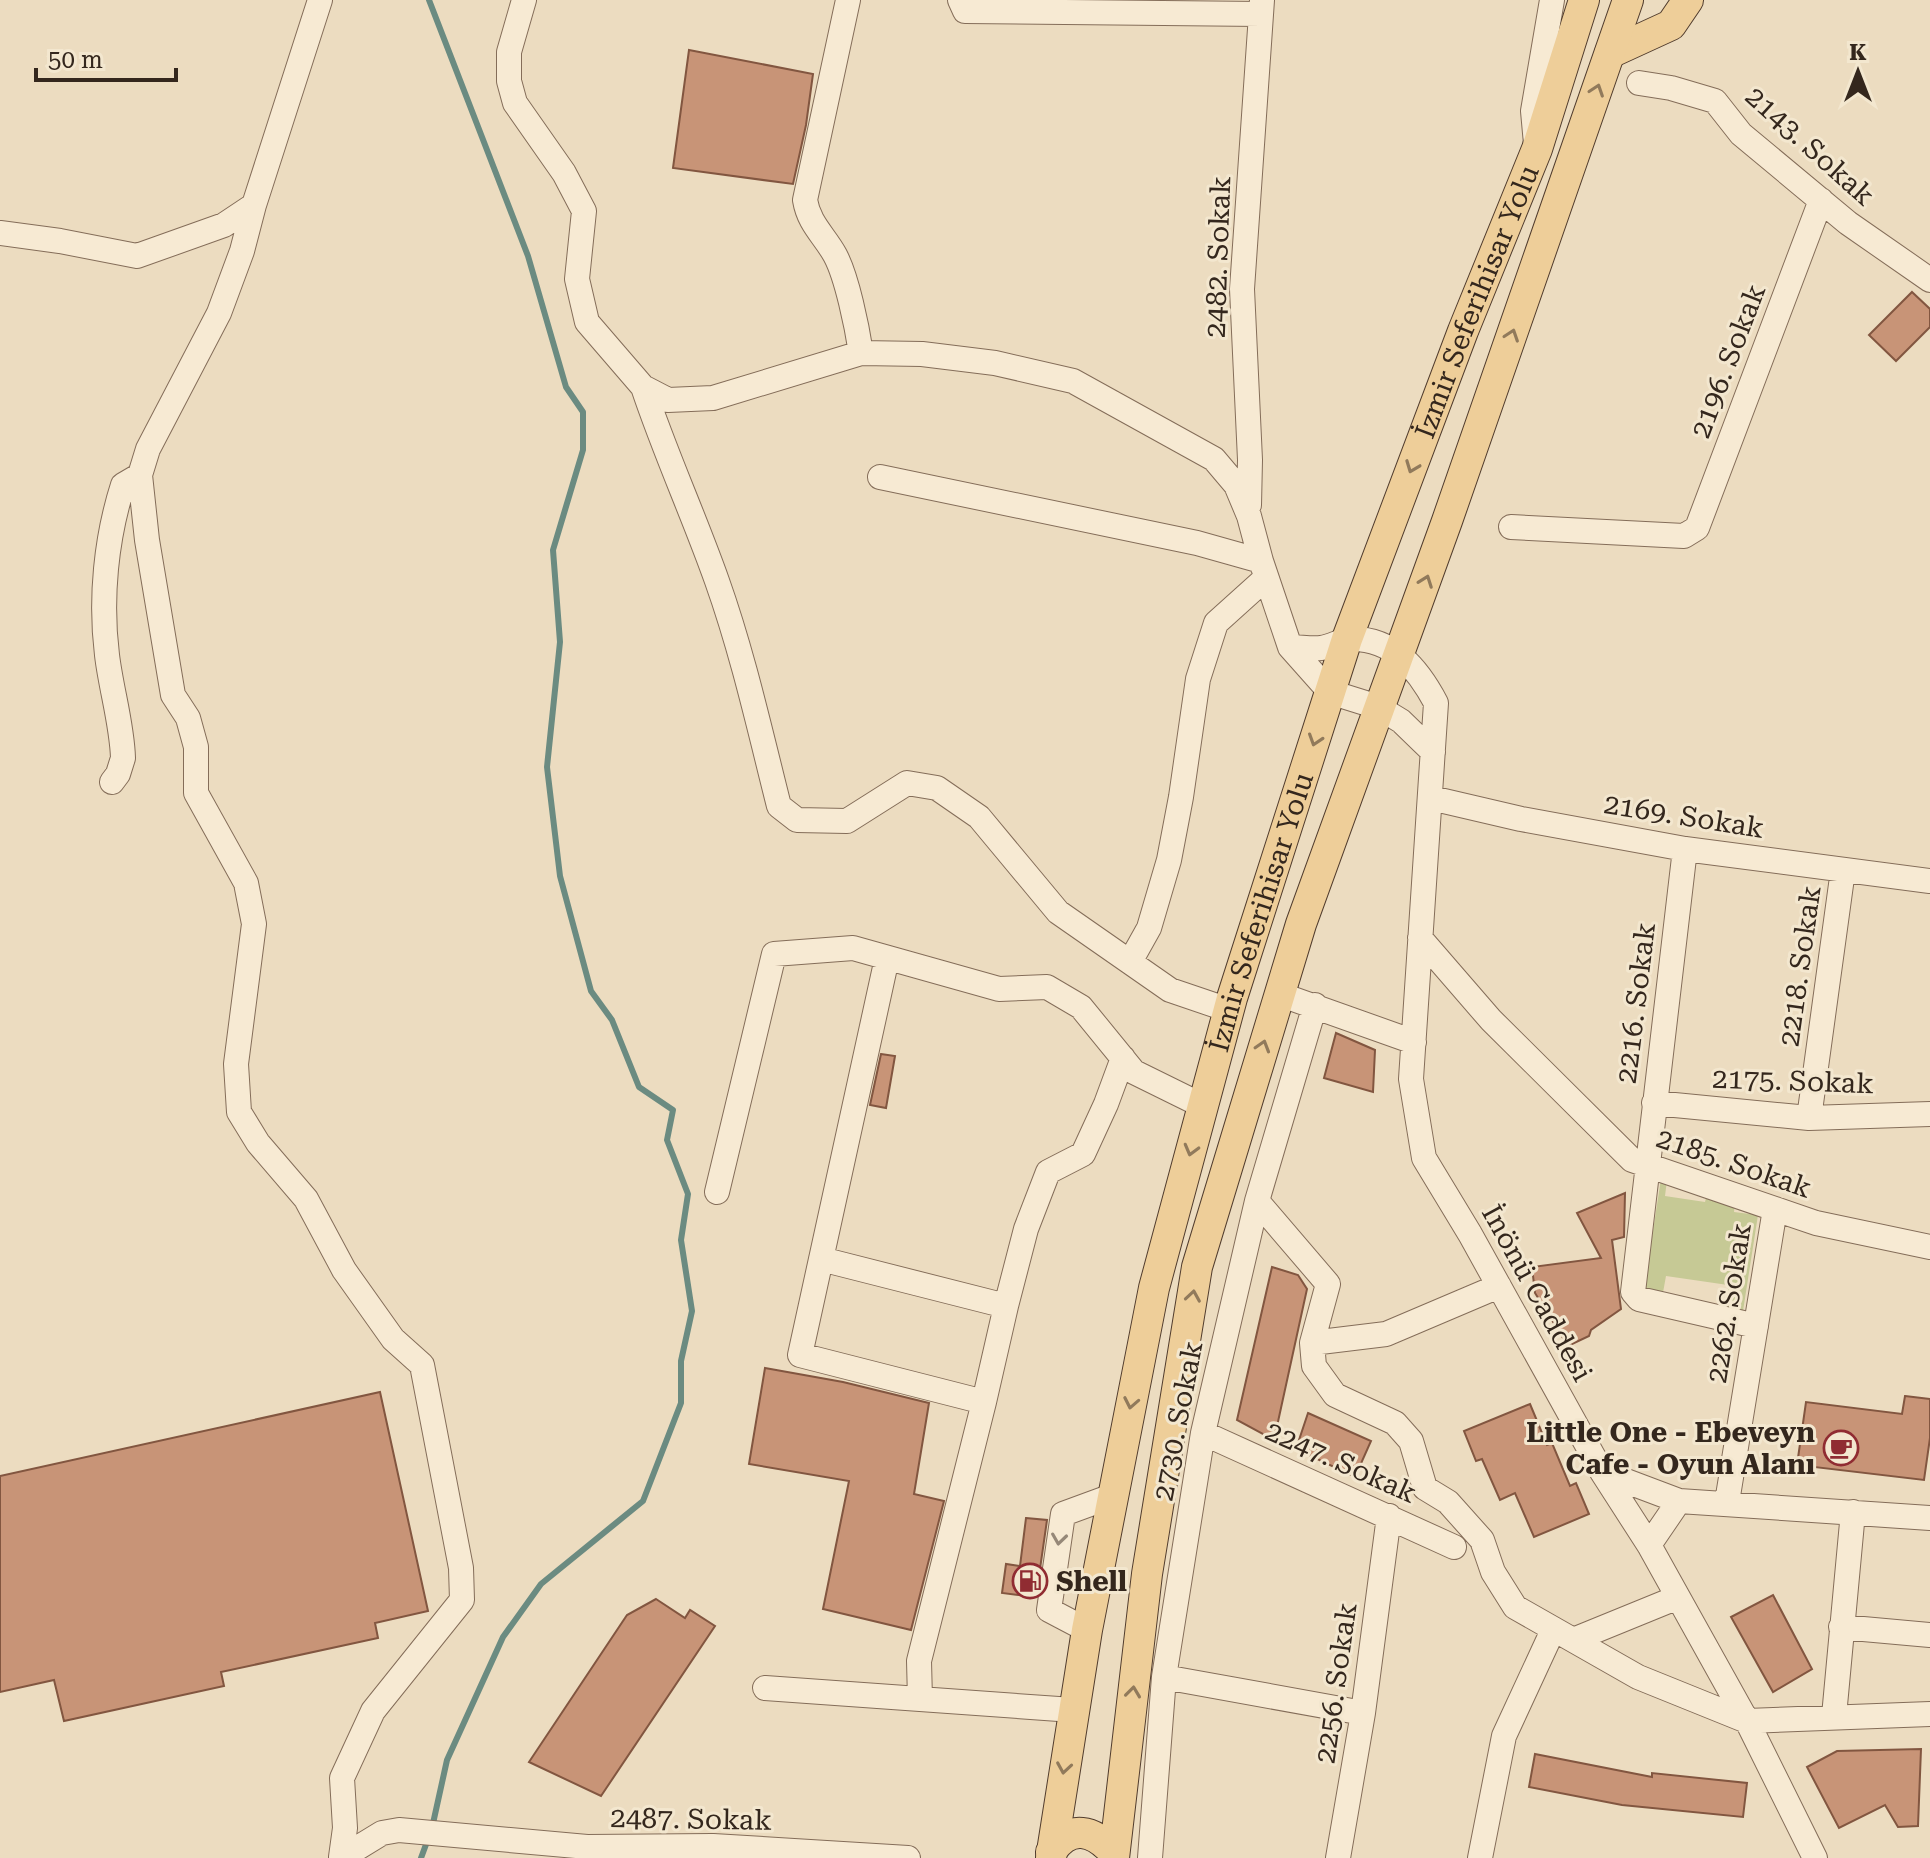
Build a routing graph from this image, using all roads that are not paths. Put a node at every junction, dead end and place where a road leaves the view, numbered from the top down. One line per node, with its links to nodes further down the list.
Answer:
1 (320, 0): 14 (street)
2 (524, 0): 18 (street)
3 (848, 0): 17 (street)
4 (960, 0): 9 (street)
5 (1552, 0): 12 (street)
6 (1584, 0): 12 (main road, İzmir Seferihisar Yolu)
7 (1628, 0): 10 (main road, İzmir Seferihisar Yolu)
8 (1688, 0): 10 (main road)
9 (1262, 7): 21 (street, 2482. Sokak)
10 (1610, 53): 26 (main road, İzmir Seferihisar Yolu, one-way to 10)
11 (1639, 83): 13 (street, 2143. Sokak)
12 (1537, 149): 24 (main road, İzmir Seferihisar Yolu, one-way to 24)
13 (1821, 200): 16 (street, 2143. Sokak); 22 (street, 2196. Sokak)
14 (254, 205): 15 (street); 19 (street)
15 (0, 233)
16 (1930, 280)
17 (861, 353): 18 (street); 21 (street)
18 (643, 387): 37 (street)
19 (140, 475): 30 (street); 84 (street)
20 (880, 477): 23 (street)
21 (1249, 516): 23 (street)
22 (1511, 527)
23 (1263, 570): 25 (street); 37 (street)
24 (1347, 639): 25 (street); 26 (street); 27 (main road, İzmir Seferihisar Yolu)
25 (1290, 647): 27 (street)
26 (1399, 654): 28 (main road, İzmir Seferihisar Yolu); 29 (street, İnönü Caddesi)
27 (1330, 692): 28 (street); 40 (main road, İzmir Seferihisar Yolu, one-way to 40)
28 (1378, 707): 29 (street); 38 (main road, İzmir Seferihisar Yolu)
29 (1433, 752): 31 (street, İnönü Caddesi)
30 (112, 782)
31 (1431, 798): 32 (street, 2169. Sokak); 35 (street, İnönü Caddesi)
32 (1685, 849): 33 (street, 2169. Sokak); 43 (street, 2216. Sokak)
33 (1843, 870): 34 (street, 2169. Sokak); 46 (street, 2218. Sokak)
34 (1930, 881)
35 (1420, 938): 41 (street, İnönü Caddesi); 47 (street, 2185. Sokak)
36 (887, 958): 42 (street); 48 (street); 52 (street)
37 (1130, 962): 40 (street)
38 (1279, 994): 39 (street); 83 (main road, İzmir Seferihisar Yolu, one-way to 38)
39 (1315, 1005): 41 (street); 49 (street, 2730. Sokak)
40 (1229, 1010): 44 (main road, İzmir Seferihisar Yolu)
41 (1414, 1042): 53 (street, İnönü Caddesi)
42 (1123, 1058): 44 (street); 54 (street)
43 (1654, 1103): 46 (street, 2175. Sokak); 47 (street, 2216. Sokak)
44 (1203, 1106): 60 (main road, İzmir Seferihisar Yolu, one-way to 60)
45 (1930, 1114): 46 (street, 2175. Sokak)
46 (1809, 1118)
47 (1647, 1166): 50 (street, 2185. Sokak); 55 (street, 2216. Sokak)
48 (717, 1192)
49 (1257, 1201): 56 (street); 58 (street, 2730. Sokak)
50 (1775, 1209): 51 (street, 2185. Sokak); 55 (street, 2262. Sokak)
51 (1930, 1247)
52 (821, 1259): 54 (street); 57 (street)
53 (1499, 1286): 56 (street); 59 (street, İnönü Caddesi)
54 (1006, 1306): 57 (street)
55 (1756, 1326): 62 (street, 2262. Sokak)
56 (1312, 1343): 71 (street)
57 (984, 1402): 75 (street)
58 (1203, 1433): 64 (street, 2247. Sokak); 73 (street, 2730. Sokak)
59 (1602, 1472): 61 (street); 66 (street, İnönü Caddesi)
60 (1112, 1496): 70 (main road, İzmir Seferihisar Yolu); 70 (street, one-way to 70)
61 (1679, 1501): 62 (street); 66 (street)
62 (1727, 1502): 63 (street)
63 (1853, 1512): 65 (street); 69 (street)
64 (1389, 1516): 67 (street, 2247. Sokak); 77 (street, 2256. Sokak)
65 (1930, 1518)
66 (1649, 1545): 68 (street, İnönü Caddesi)
67 (1454, 1547)
68 (1676, 1598): 71 (street); 80 (street, İnönü Caddesi)
69 (1841, 1627): 72 (street); 79 (street)
70 (1087, 1630): 76 (main road, İzmir Seferihisar Yolu)
71 (1563, 1635): 80 (street); 89 (street)
72 (1930, 1635)
73 (1164, 1677): 77 (street); 87 (street, 2730. Sokak)
74 (765, 1688): 75 (street)
75 (920, 1699): 76 (street)
76 (1073, 1710): 82 (main road, İzmir Seferihisar Yolu, one-way to 82)
77 (1363, 1713): 88 (street, 2256. Sokak)
78 (1930, 1714): 79 (street)
79 (1834, 1716): 80 (street)
80 (1747, 1721): 90 (street, İnönü Caddesi)
81 (616, 1847): 84 (street, 2487. Sokak); 85 (street); 86 (street, 2487. Sokak)
82 (1051, 1855): 83 (main road)
83 (1116, 1856)
84 (341, 1857)
85 (567, 1858)
86 (908, 1858)
87 (1150, 1858)
88 (1338, 1858)
89 (1480, 1858)
90 (1815, 1858)

